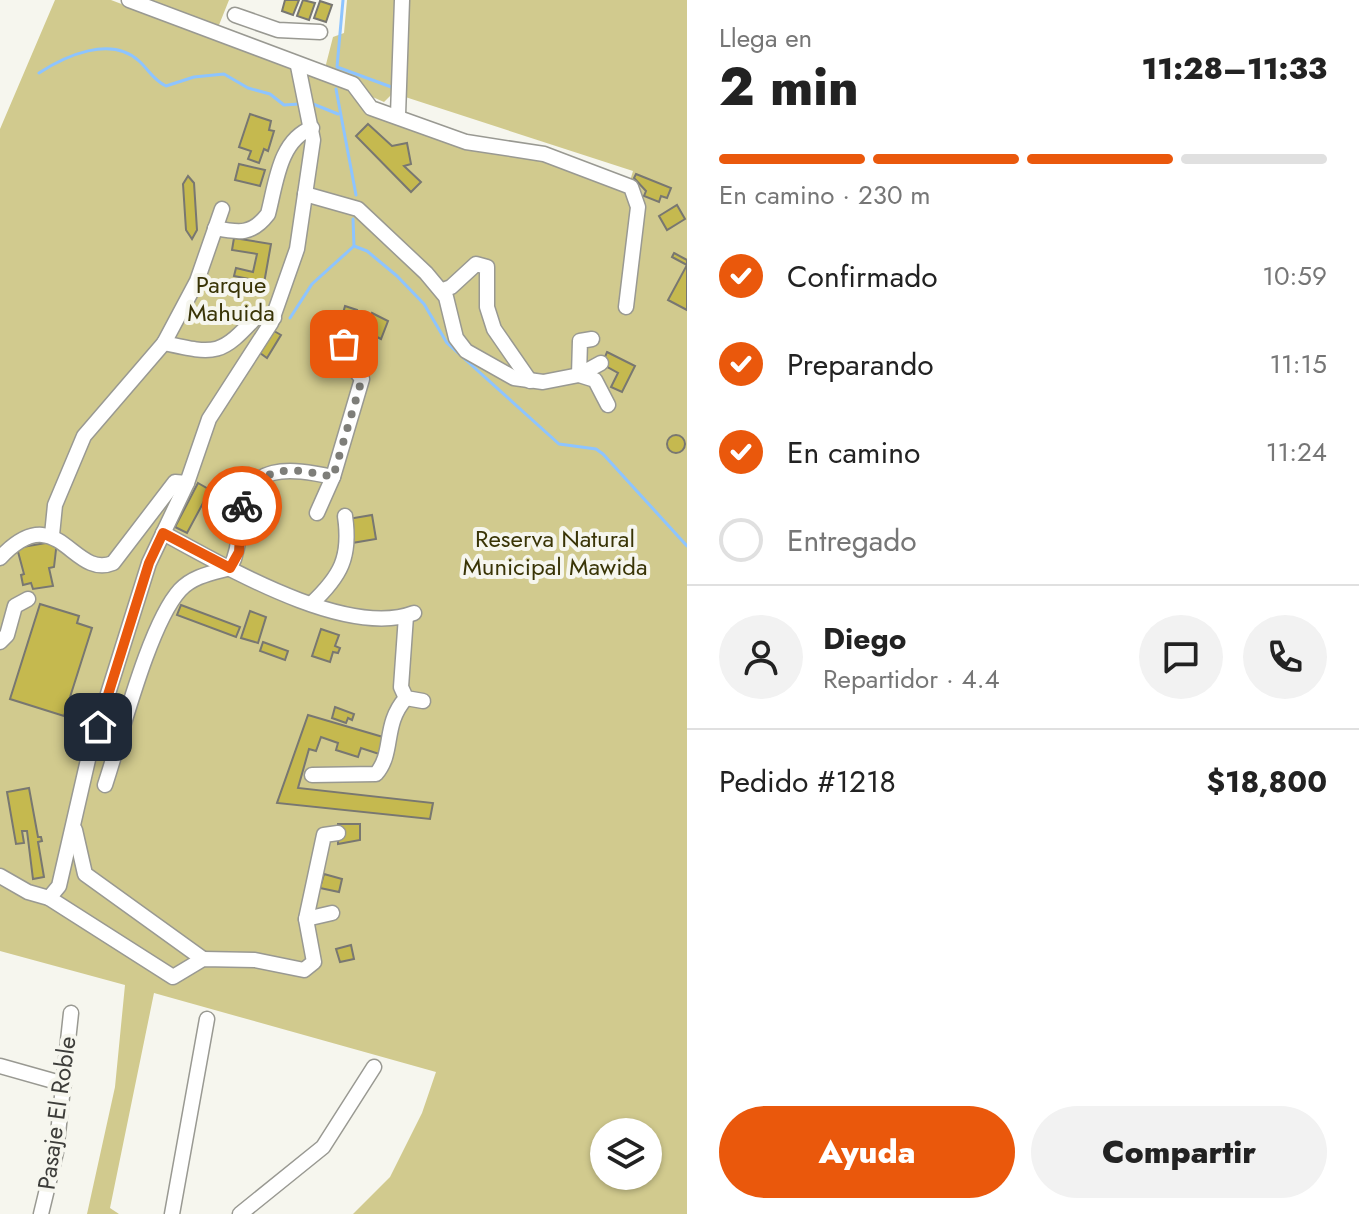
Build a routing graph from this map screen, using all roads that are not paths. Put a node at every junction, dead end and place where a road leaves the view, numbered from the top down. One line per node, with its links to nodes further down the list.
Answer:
1 (129, 0): 6 (street)
2 (402, 0): 8 (street)
3 (235, 15): 4 (street)
4 (278, 30): 5 (street); 6 (street)
5 (320, 32)
6 (269, 54): 7 (street)
7 (298, 66): 8 (street); 9 (street)
8 (398, 115): 14 (street)
9 (312, 128): 10 (street); 12 (street)
10 (305, 194): 13 (street); 15 (street)
11 (222, 209): 12 (street)
12 (215, 228): 17 (street)
13 (443, 290): 21 (street); 21 (street)
14 (626, 307)
15 (274, 318): 17 (street); 24 (street)
16 (592, 339): 20 (street)
17 (164, 343): 28 (street)
18 (344, 344): 23 (street)
19 (601, 363): 20 (street)
20 (579, 375): 21 (street); 22 (street)
21 (530, 381)
22 (608, 405)
23 (333, 477): 25 (street); 30 (street)
24 (187, 483): 27 (street); 28 (street)
25 (317, 513)
26 (345, 516): 32 (street)
27 (163, 533): 30 (street); 38 (street)
28 (52, 535): 29 (street)
29 (0, 558)
30 (230, 568): 32 (street); 37 (street)
31 (28, 599): 33 (street)
32 (311, 604): 34 (street)
33 (0, 642)
34 (406, 698): 35 (street); 36 (street)
35 (423, 701)
36 (312, 775)
37 (105, 785)
38 (74, 826): 41 (street); 44 (street)
39 (338, 833): 43 (street)
40 (0, 876): 41 (street)
41 (49, 898): 44 (street)
42 (332, 913): 43 (street)
43 (306, 919): 44 (street)
44 (203, 959)
45 (71, 1013): 49 (street, Pasaje El Roble)
46 (207, 1019): 51 (street)
47 (0, 1066): 49 (street)
48 (374, 1067): 52 (street)
49 (64, 1084): 50 (street, Pasaje El Roble)
50 (41, 1214)
51 (172, 1214)
52 (240, 1214)

